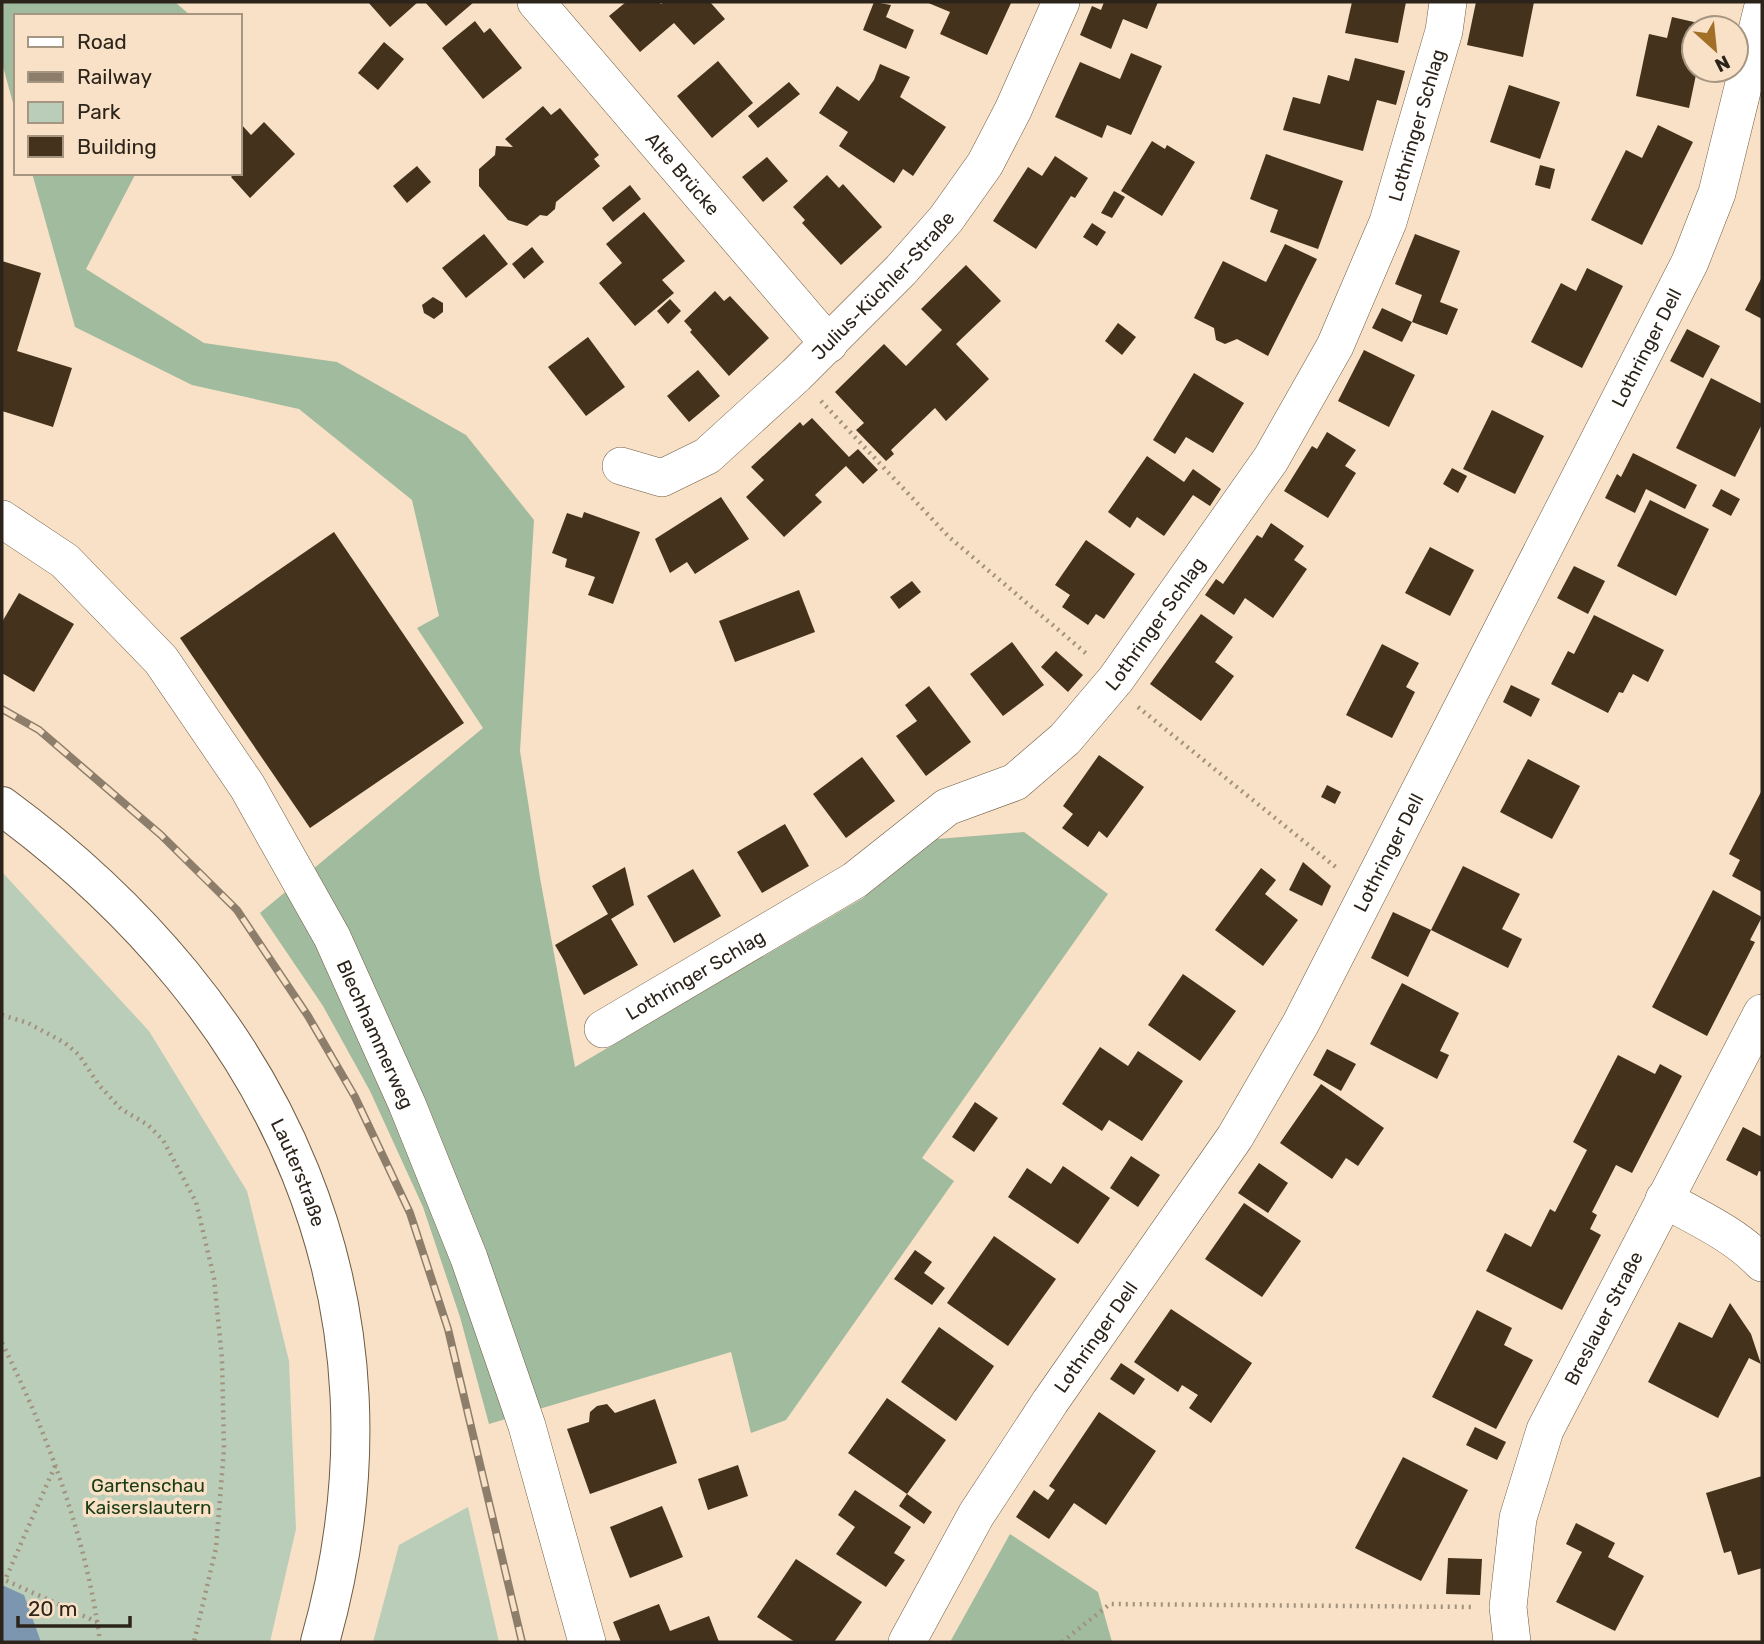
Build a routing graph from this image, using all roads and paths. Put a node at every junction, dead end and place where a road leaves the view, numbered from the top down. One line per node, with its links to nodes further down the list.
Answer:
1 (536, 2): 5 (street, Alte Brücke)
2 (1061, 2): 5 (street, Julius-Küchler-Straße)
3 (1448, 2): 9 (street, Lothringer Schlag)
4 (1762, 10): 11 (street, Lothringer Dell)
5 (829, 344): 6 (street, Julius-Küchler-Straße)
6 (796, 375): 7 (street, Julius-Küchler-Straße); 9 (path)
7 (621, 466)
8 (2, 519): 24 (street, Blechhammerweg)
9 (1113, 682): 11 (path); 14 (street, Lothringer Schlag)
10 (2, 806): 23 (main road, Lauterstraße)
11 (1366, 892): 25 (street, Lothringer Dell)
12 (1762, 1013): 15 (street, Breslauer Straße)
13 (2, 1015): 22 (path)
14 (603, 1029)
15 (1664, 1199): 16 (street); 27 (street, Breslauer Straße)
16 (1762, 1263)
17 (2, 1343): 18 (path)
18 (55, 1466): 20 (path); 20 (path)
19 (1474, 1607): 26 (path)
20 (97, 1622): 21 (path)
21 (100, 1642)
22 (194, 1642)
23 (320, 1642)
24 (587, 1642)
25 (907, 1642)
26 (1062, 1642)
27 (1512, 1642)

